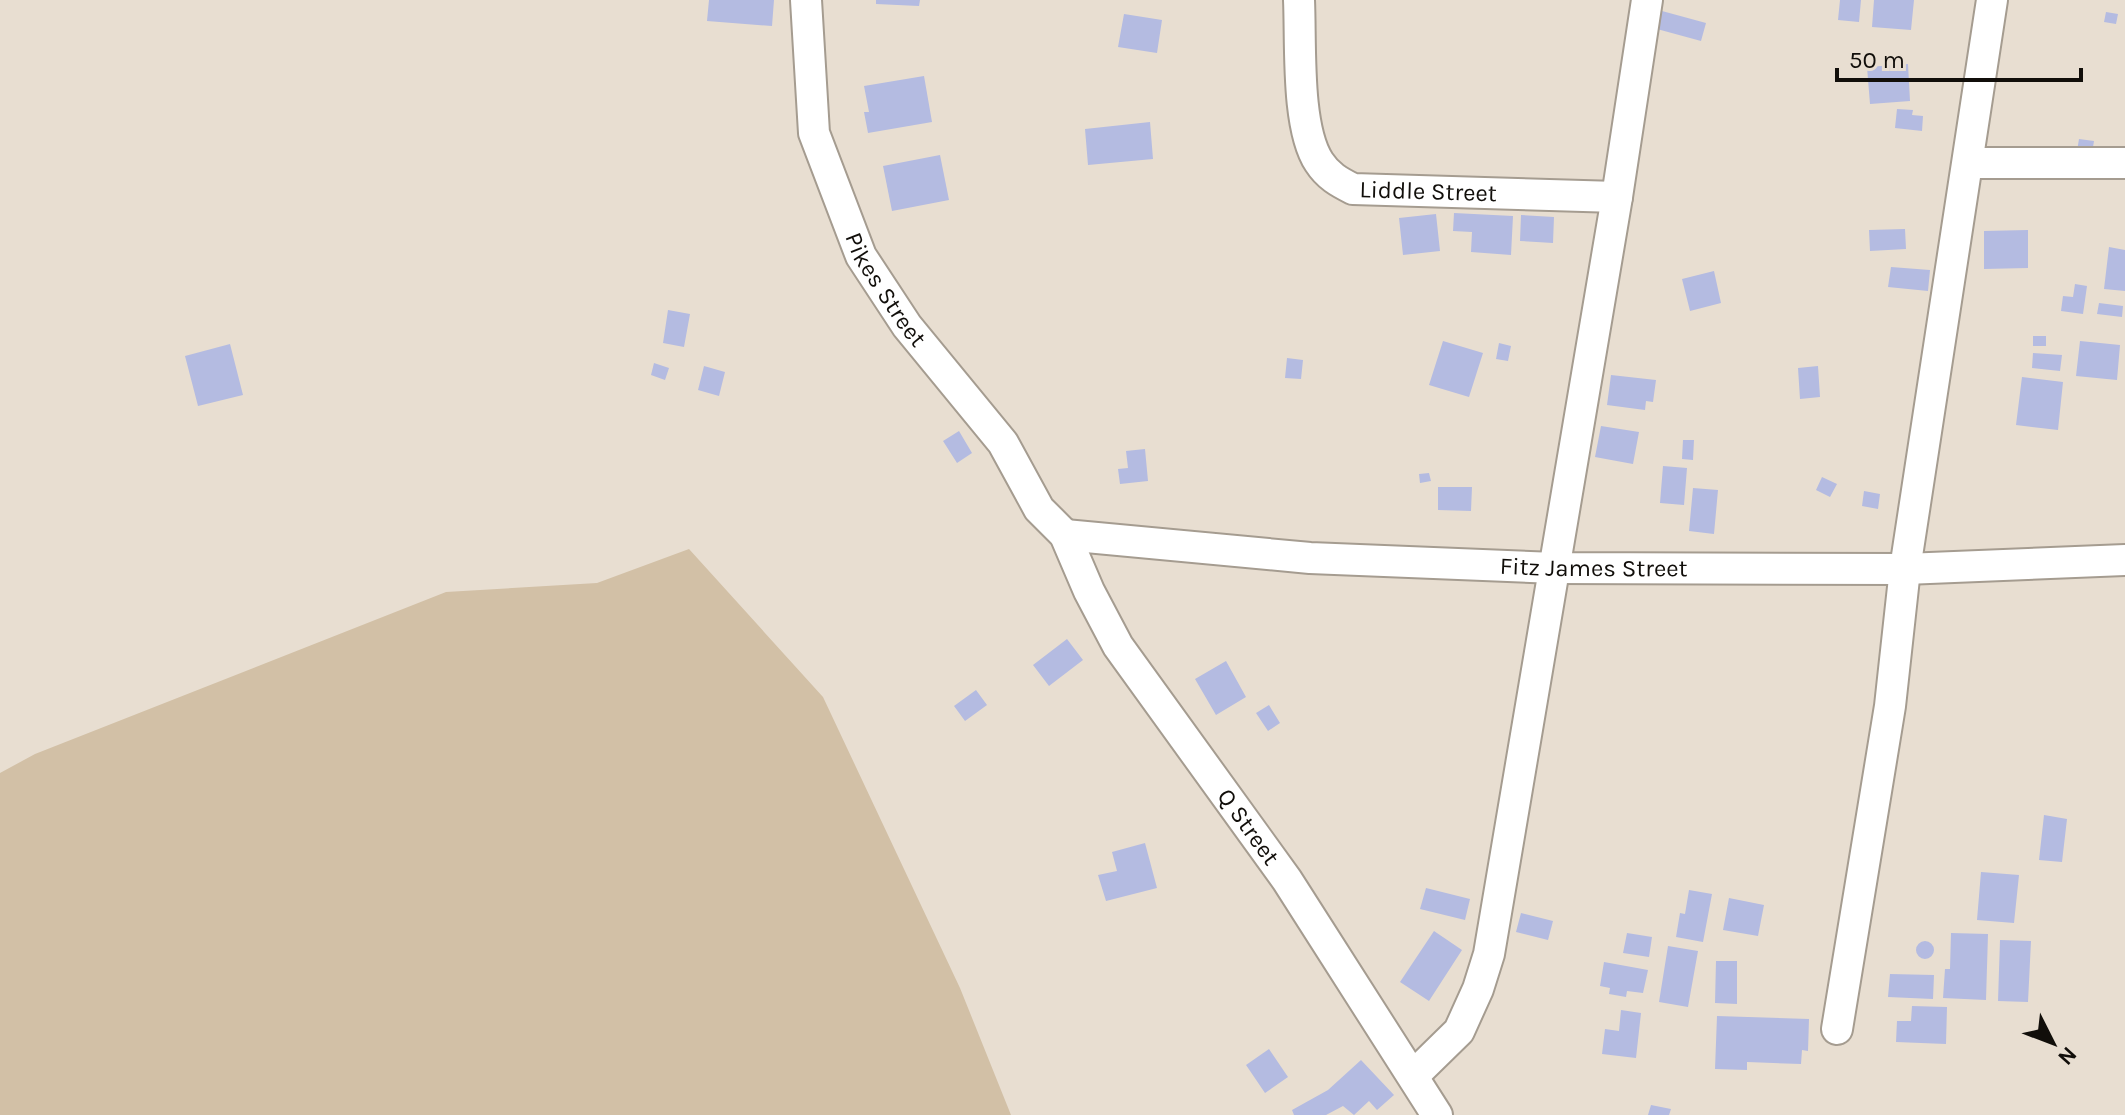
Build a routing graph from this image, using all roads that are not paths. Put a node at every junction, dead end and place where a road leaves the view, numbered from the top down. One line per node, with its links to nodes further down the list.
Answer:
1 (806, 0): 8 (street, Pikes Street)
2 (1299, 0): 7 (street, Liddle Street)
3 (1647, 0): 7 (street)
4 (1992, 0): 5 (street)
5 (1968, 163): 6 (street); 11 (street)
6 (2125, 163)
7 (1617, 197): 10 (street)
8 (1065, 535): 10 (street, Fitz James Street); 13 (street, Q Street)
9 (2125, 560): 11 (street, Fitz James Street)
10 (1555, 568): 11 (street, Fitz James Street); 13 (street)
11 (1905, 569): 12 (street)
12 (1837, 1029)
13 (1413, 1076): 14 (street, Q Street)
14 (1437, 1115)

